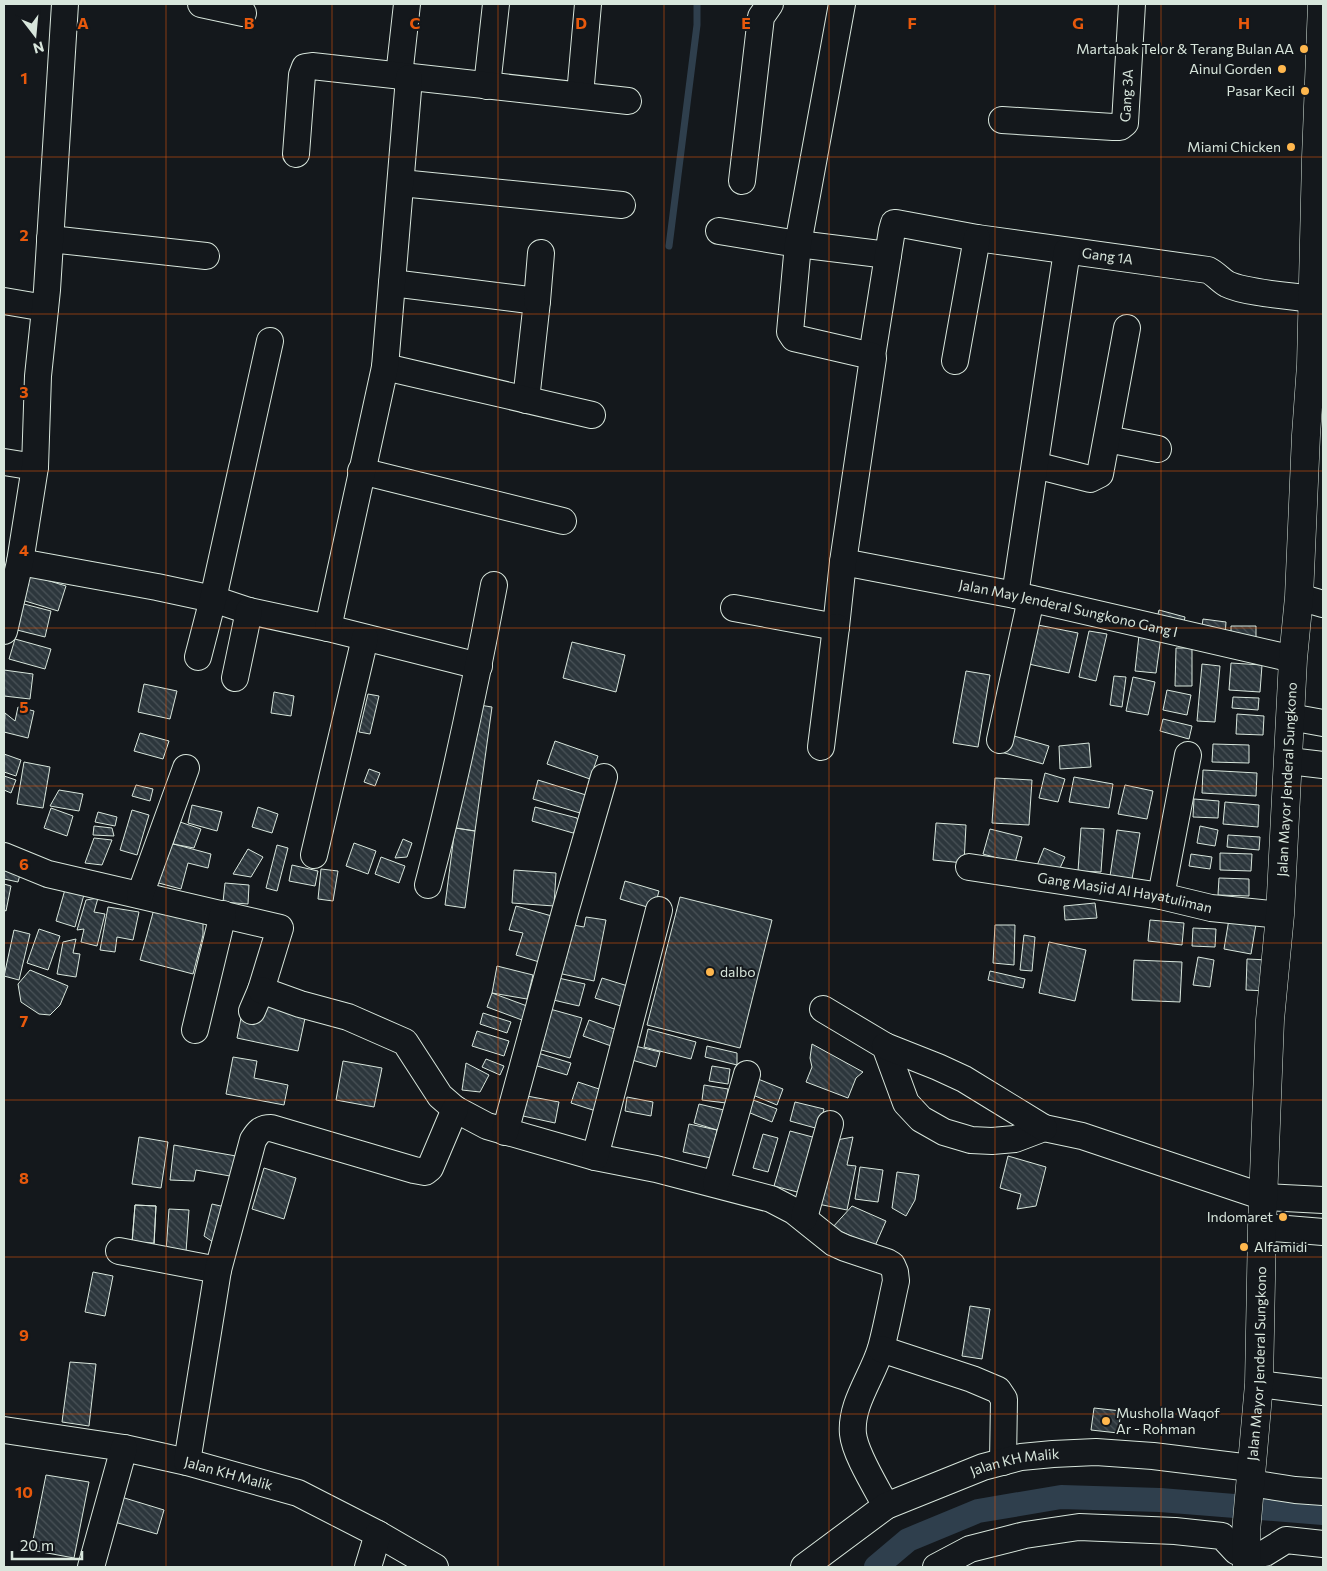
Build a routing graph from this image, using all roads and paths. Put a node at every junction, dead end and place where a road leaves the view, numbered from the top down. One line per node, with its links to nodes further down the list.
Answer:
1 (65, 4): 22 (street)
2 (201, 4): 10 (street)
3 (408, 4): 11 (street)
4 (496, 4): 12 (street)
5 (588, 4): 13 (street)
6 (770, 4): 17 (street)
7 (842, 4): 23 (street)
8 (1132, 4): 15 (street, Gang 3A)
9 (1322, 4): 29 (main road, Jalan Mayor Jenderal Sungkono)
10 (242, 13)
11 (404, 77): 12 (street); 16 (street); 18 (street)
12 (487, 86): 13 (street)
13 (580, 95): 14 (street)
14 (628, 101)
15 (1002, 120)
16 (296, 154)
17 (742, 181)
18 (402, 183): 19 (street); 28 (street)
19 (622, 205)
20 (719, 231): 23 (street)
21 (976, 238): 24 (street, Gang 1A); 26 (street, Gang 1A); 36 (street)
22 (50, 239): 27 (street); 32 (street)
23 (798, 244): 26 (street); 35 (street)
24 (1067, 250): 29 (street, Gang 1A); 45 (street)
25 (541, 253): 31 (street)
26 (888, 255): 35 (street)
27 (206, 256)
28 (392, 283): 31 (street); 38 (street)
29 (1313, 299): 37 (main road, Jalan Mayor Jenderal Sungkono)
30 (4, 301): 32 (street)
31 (537, 301): 39 (street)
32 (46, 308): 46 (street)
33 (1127, 328): 42 (street)
34 (270, 341): 53 (street)
35 (872, 356): 50 (street)
36 (955, 361)
37 (1317, 365): 41 (main road, Jalan Mayor Jenderal Sungkono)
38 (385, 367): 39 (street); 47 (street)
39 (526, 400): 40 (street)
40 (592, 415)
41 (1314, 436): 54 (main road, Jalan Mayor Jenderal Sungkono)
42 (1107, 439): 43 (street); 45 (street)
43 (1158, 449)
44 (4, 462): 46 (street)
45 (1035, 465): 52 (street)
46 (35, 467): 49 (street)
47 (361, 471): 48 (street); 58 (street)
48 (563, 521)
49 (20, 562): 53 (street); 59 (street)
50 (843, 562): 52 (street, Jalan May Jenderal Sungkono Gang I); 57 (street)
51 (494, 585): 63 (street)
52 (1023, 597): 62 (street, Jalan May Jenderal Sungkono Gang I); 67 (street)
53 (213, 599): 56 (street); 61 (street)
54 (1311, 600): 62 (main road, Jalan Mayor Jenderal Sungkono)
55 (734, 608): 57 (street)
56 (249, 610): 58 (street); 64 (street)
57 (836, 627): 68 (street)
58 (328, 628): 60 (street)
59 (4, 631)
60 (365, 638): 63 (street); 74 (street)
61 (198, 657)
62 (1293, 660): 65 (main road, Jalan Mayor Jenderal Sungkono)
63 (479, 666): 77 (street)
64 (235, 678)
65 (1290, 718): 66 (street); 70 (main road, Jalan Mayor Jenderal Sungkono)
66 (1323, 723)
67 (1000, 740)
68 (821, 747)
69 (1188, 755): 79 (street)
70 (1289, 760): 71 (street); 82 (main road, Jalan Mayor Jenderal Sungkono)
71 (1323, 766)
72 (186, 768): 78 (street)
73 (604, 777): 90 (street)
74 (314, 855)
75 (4, 856): 78 (street)
76 (969, 867): 79 (street, Gang Masjid Al Hayatuliman)
77 (428, 885)
78 (140, 895): 81 (street)
79 (1161, 896): 82 (street, Gang Masjid Al Hayatuliman)
80 (658, 910): 91 (street)
81 (223, 914): 84 (street); 87 (street)
82 (1280, 916): 93 (main road, Jalan Mayor Jenderal Sungkono)
83 (823, 1009): 85 (street)
84 (195, 1030)
85 (884, 1046): 89 (street); 89 (street)
86 (747, 1074): 92 (street)
87 (455, 1109): 90 (street); 99 (street)
88 (830, 1124): 95 (street)
89 (1044, 1128): 93 (street)
90 (505, 1132): 91 (street)
91 (595, 1157): 92 (street)
92 (716, 1184): 95 (street)
93 (1264, 1196): 94 (street); 96 (main road, Jalan Mayor Jenderal Sungkono)
94 (1323, 1200)
95 (804, 1218): 100 (street)
96 (1262, 1227): 97 (street); 101 (main road, Jalan Mayor Jenderal Sungkono)
97 (1323, 1232)
98 (119, 1251): 99 (street)
99 (218, 1270): 105 (street)
100 (880, 1349): 106 (street); 109 (street)
101 (1259, 1384): 102 (street); 107 (main road, Jalan Mayor Jenderal Sungkono)
102 (1323, 1392)
103 (4, 1430): 104 (street, Jalan KH Malik)
104 (124, 1448): 105 (street, Jalan KH Malik); 113 (street)
105 (187, 1462): 110 (street, Jalan KH Malik)
106 (1002, 1462): 107 (street, Jalan KH Malik); 109 (street, Jalan KH Malik)
107 (1250, 1481): 108 (street, Jalan KH Malik); 112 (main road, Jalan Mayor Jenderal Sungkono)
108 (1323, 1492)
109 (886, 1506): 116 (street, Jalan KH Malik)
110 (378, 1534): 114 (street); 115 (street, Jalan KH Malik)
111 (1323, 1544): 112 (street)
112 (1247, 1558): 117 (street)
113 (91, 1567)
114 (368, 1567)
115 (435, 1567)
116 (804, 1567)
117 (936, 1567)

